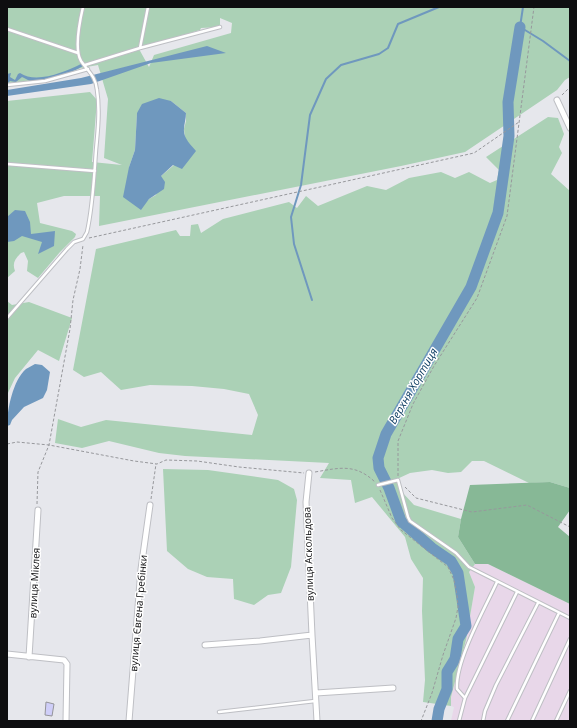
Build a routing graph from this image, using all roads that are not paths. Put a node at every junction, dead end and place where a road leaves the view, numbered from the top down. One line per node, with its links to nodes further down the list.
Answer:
1 (83, 7): 6 (lane)
2 (148, 7): 5 (lane)
3 (220, 27): 5 (lane)
4 (7, 29): 6 (lane)
5 (140, 48): 7 (lane)
6 (79, 54): 7 (lane)
7 (85, 65): 8 (lane)
8 (88, 69): 9 (lane); 13 (lane)
9 (7, 85)
10 (557, 100): 11 (street)
11 (570, 128)
12 (7, 164): 13 (lane)
13 (95, 171): 14 (lane)
14 (7, 318)
15 (309, 473): 24 (street, вулиця Аскольдова)
16 (378, 485): 19 (lane)
17 (150, 505): 36 (street, вулиця Євгена Гребінки)
18 (38, 510): 28 (street, вулиця Міклея)
19 (497, 582): 20 (lane); 32 (lane)
20 (517, 592): 21 (lane); 32 (lane)
21 (538, 602): 22 (lane); 39 (lane)
22 (559, 613): 23 (lane); 40 (lane)
23 (570, 618)
24 (312, 635): 26 (street); 31 (street, вулиця Аскольдова)
25 (570, 639): 41 (lane)
26 (204, 645)
27 (7, 654): 28 (street)
28 (29, 657): 35 (street)
29 (393, 688): 31 (street)
30 (570, 692): 42 (lane)
31 (316, 693): 33 (street, вулиця Аскольдова)
32 (465, 698): 38 (lane)
33 (316, 701): 34 (lane); 37 (street, вулиця Аскольдова)
34 (218, 712)
35 (66, 721)
36 (129, 721)
37 (317, 721)
38 (459, 721)
39 (483, 721)
40 (507, 721)
41 (532, 721)
42 (556, 721)

